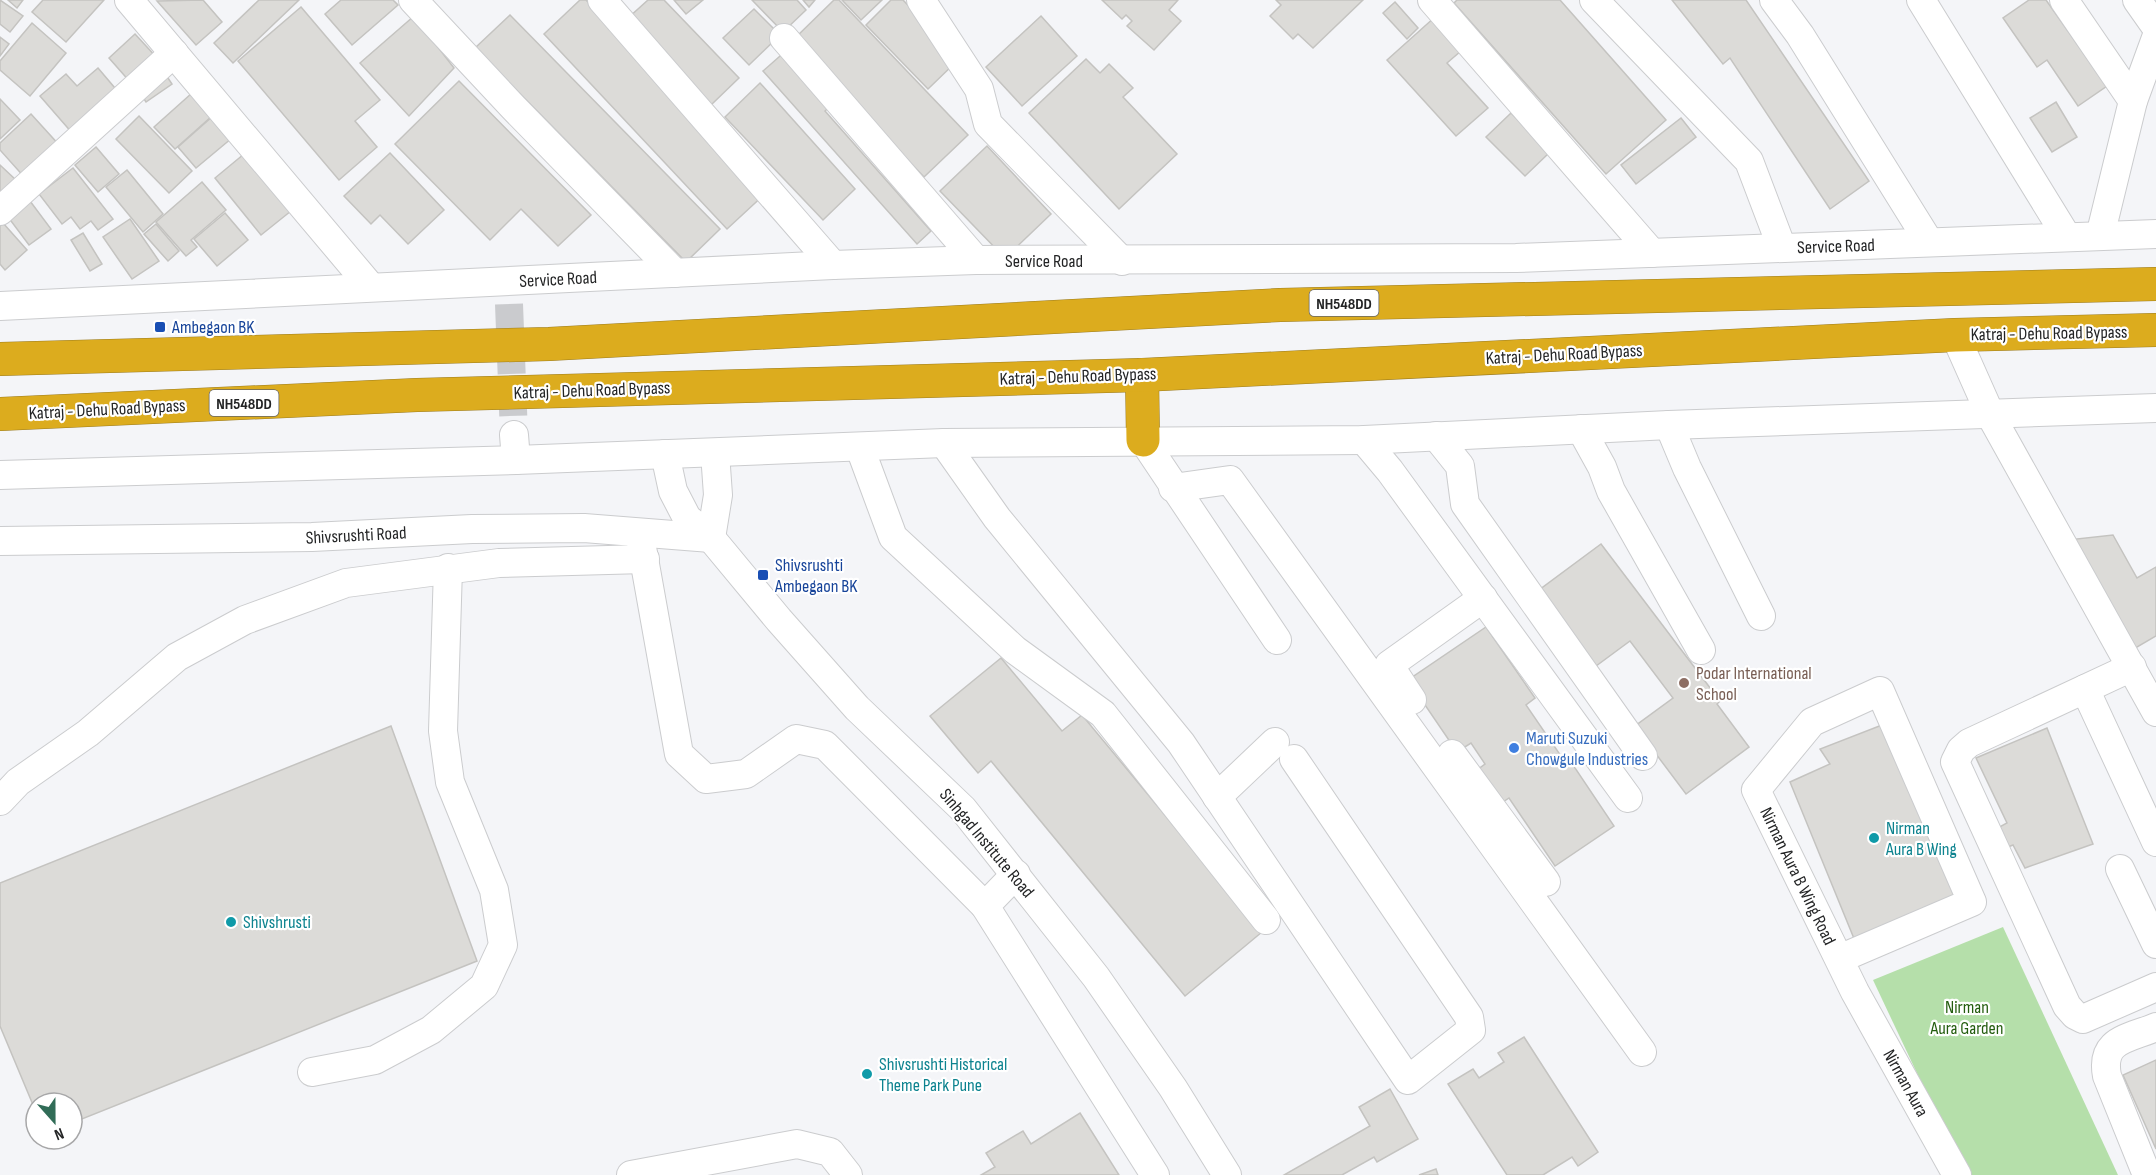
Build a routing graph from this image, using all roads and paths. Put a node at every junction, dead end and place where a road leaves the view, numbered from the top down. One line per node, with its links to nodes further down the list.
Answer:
1 (129, 0): 14 (street)
2 (413, 0): 26 (street)
3 (602, 0): 25 (street)
4 (921, 0): 24 (street)
5 (1432, 0): 22 (street)
6 (1594, 0): 21 (street)
7 (1774, 0): 20 (street)
8 (1921, 0): 19 (street)
9 (2064, 0): 15 (street)
10 (2137, 0): 11 (street)
11 (2156, 27)
12 (784, 38): 23 (street)
13 (2156, 38): 15 (street)
14 (174, 53): 16 (street); 28 (street)
15 (2133, 101): 18 (street)
16 (0, 211)
17 (2156, 234): 18 (street, Service Road)
18 (2100, 236): 19 (street, Service Road)
19 (2067, 237): 20 (street, Service Road)
20 (1929, 242): 21 (street, Service Road)
21 (1782, 248): 22 (street, Service Road)
22 (1652, 253): 24 (street, Service Road)
23 (976, 260): 24 (street, Service Road); 25 (street, Service Road)
24 (1122, 261)
25 (833, 265): 26 (street, Service Road)
26 (675, 273): 28 (street, Service Road)
27 (2156, 284): 34 (highway, NH548DD)
28 (370, 286): 30 (street, Service Road)
29 (0, 289): 30 (street)
30 (80, 303): 31 (street, Service Road)
31 (0, 306)
32 (2156, 330): 33 (highway, Katraj - Dehu Road Bypass / NH548DD)
33 (1954, 335): 35 (highway, Katraj - Dehu Road Bypass / NH548DD); 38 (street)
34 (0, 359)
35 (1142, 375): 37 (highway, Katraj - Dehu Road Bypass / NH548DD); 42 (highway)
36 (2156, 408): 38 (street)
37 (0, 414)
38 (1991, 416): 39 (street); 59 (street)
39 (1669, 425): 40 (street); 56 (street)
40 (1581, 429): 41 (street); 58 (street)
41 (1436, 436): 43 (street); 62 (street)
42 (1143, 440): 43 (street); 44 (street); 49 (street)
43 (1364, 440): 55 (street)
44 (944, 443): 45 (street); 63 (street)
45 (860, 448): 46 (street); 71 (street)
46 (715, 453): 47 (street); 51 (street)
47 (665, 454): 48 (street); 51 (street, Sinhgad Institute Road)
48 (0, 475)
49 (1173, 488): 57 (street); 76 (street)
50 (639, 531): 51 (street, Shivsrushti Road); 52 (street, Shivsrushti Road); 53 (street)
51 (711, 538): 68 (street, Sinhgad Institute Road)
52 (0, 541)
53 (645, 559): 54 (street); 70 (street)
54 (448, 568): 65 (street); 77 (street)
55 (1483, 598): 64 (street); 69 (street)
56 (1761, 616)
57 (1277, 640)
58 (1701, 650)
59 (2132, 667): 60 (street); 61 (street)
60 (2085, 689): 66 (street); 74 (street)
61 (2156, 712)
62 (1643, 756)
63 (1217, 797): 63 (street)
64 (1628, 798)
65 (0, 801)
66 (2156, 842)
67 (2120, 870): 72 (street)
68 (1016, 874): 70 (street); 82 (street, Sinhgad Institute Road)
69 (1546, 882)
70 (985, 906): 81 (street)
71 (1266, 920)
72 (2156, 944)
73 (1839, 959): 73 (street, Nirman Aura B Wing Road); 83 (street, Nirman Aura)
74 (2156, 987)
75 (2156, 1028): 84 (street)
76 (1642, 1052)
77 (312, 1072)
78 (680, 1171): 79 (street); 80 (street)
79 (631, 1175)
80 (848, 1175)
81 (1155, 1175)
82 (1227, 1175)
83 (1957, 1175)
84 (2147, 1175)

